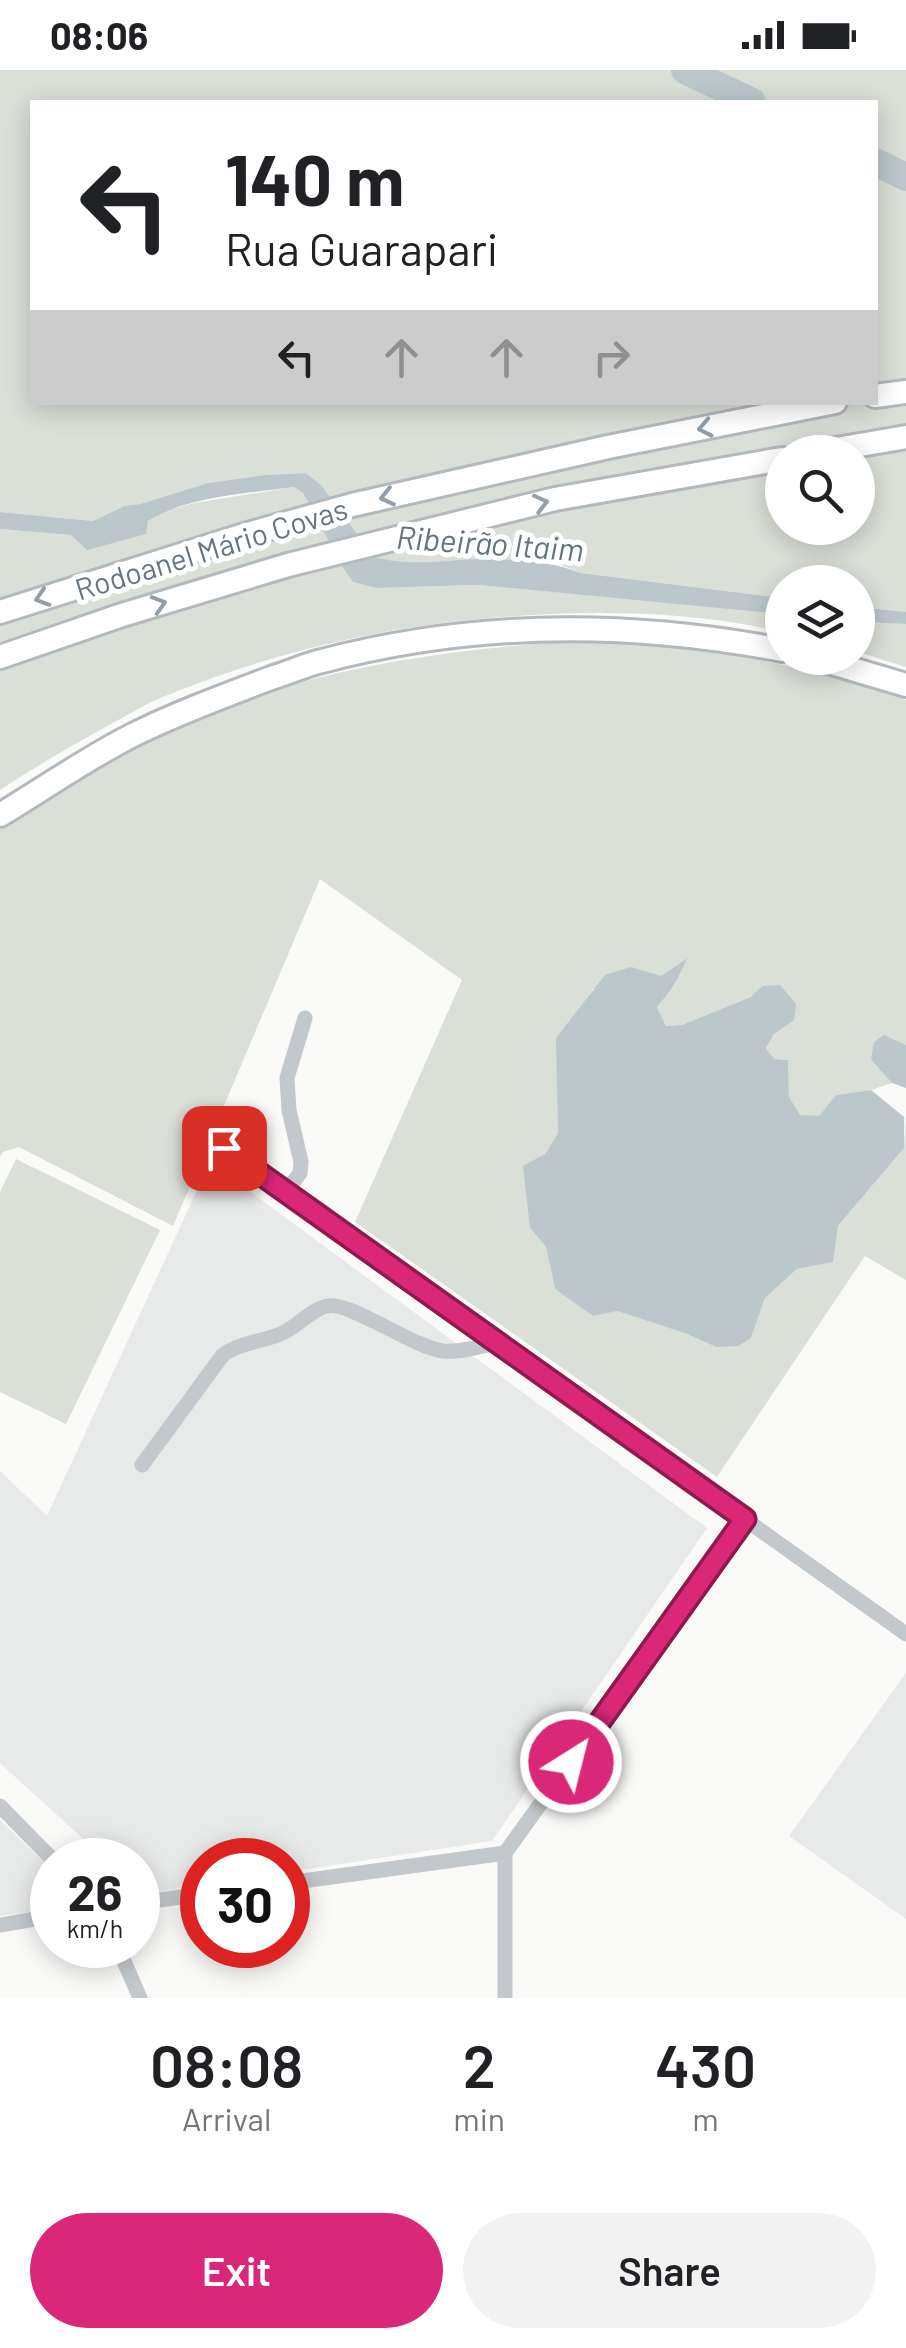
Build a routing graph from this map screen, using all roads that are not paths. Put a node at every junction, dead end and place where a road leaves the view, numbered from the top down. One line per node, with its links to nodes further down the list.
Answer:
1 (906, 392): 2 (highway)
2 (878, 396)
3 (820, 405): 7 (highway, Rodoanel Mário Covas, one-way to 7)
4 (906, 437): 5 (highway)
5 (875, 442)
6 (765, 462): 9 (highway, Rodoanel Mário Covas, one-way to 6)
7 (0, 612)
8 (765, 647): 12 (highway)
9 (0, 657)
10 (872, 675): 11 (highway)
11 (906, 685)
12 (0, 815)
13 (304, 1018): 15 (street)
14 (224, 1148): 15 (street)
15 (286, 1192): 16 (street)
16 (497, 1342): 17 (street); 18 (street)
17 (142, 1465)
18 (745, 1519): 19 (street); 22 (street)
19 (906, 1634)
20 (0, 1806): 21 (street)
21 (31, 1838)
22 (505, 1853): 23 (street); 28 (street)
23 (310, 1879)
24 (30, 1920): 25 (street)
25 (0, 1925)
26 (127, 1968): 27 (street)
27 (140, 1998)
28 (505, 1998)

